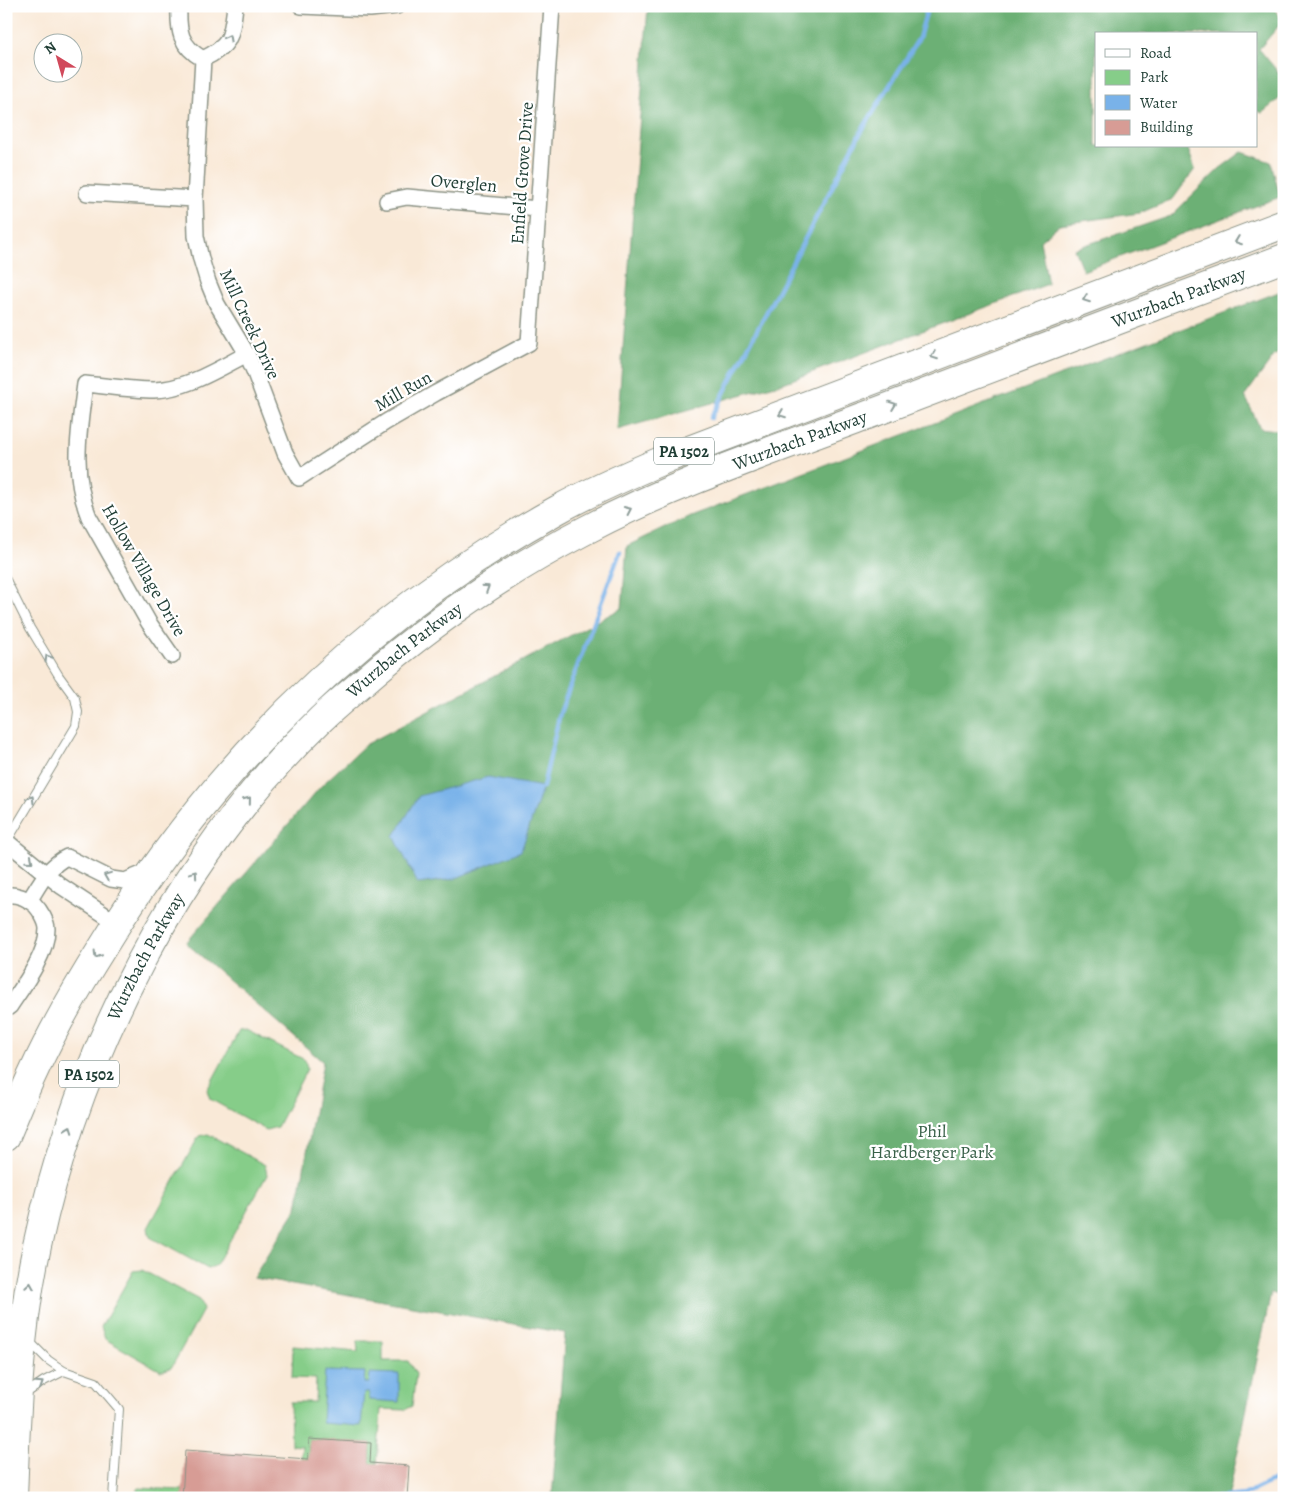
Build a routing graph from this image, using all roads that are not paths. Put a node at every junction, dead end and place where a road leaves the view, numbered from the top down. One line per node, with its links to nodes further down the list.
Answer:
1 (179, 6): 6 (street)
2 (235, 6): 6 (street, one-way to 2)
3 (302, 6): 4 (street)
4 (397, 6)
5 (552, 6): 10 (street, Enfield Grove Drive)
6 (203, 59): 8 (street, Mill Creek Drive)
7 (87, 193): 8 (street)
8 (194, 199): 14 (street, Mill Creek Drive)
9 (387, 201): 10 (street, Overglen)
10 (538, 209): 13 (street, Enfield Grove Drive)
11 (1284, 224): 19 (highway, Wurzbach Parkway / PA 1502, one-way to 19)
12 (1284, 258): 26 (highway, Wurzbach Parkway / PA 1502, one-way to 12)
13 (529, 343): 15 (street, Mill Run)
14 (247, 354): 15 (street, Mill Creek Drive); 17 (street, Hollow Village Drive)
15 (299, 478)
16 (6, 580): 18 (lane, one-way to 16)
17 (172, 656)
18 (8, 843): 20 (street, one-way to 20)
19 (152, 870): 20 (street, one-way to 20); 23 (highway, Wurzbach Parkway / PA 1502)
20 (46, 874): 22 (street); 23 (street)
21 (6, 895): 22 (street)
22 (29, 901): 24 (street)
23 (117, 923): 25 (highway, Wurzbach Parkway / PA 1502, one-way to 25)
24 (6, 1010)
25 (6, 1136)
26 (24, 1335): 27 (lane); 28 (highway, Wurzbach Parkway / PA 1502)
27 (64, 1371): 28 (lane, one-way to 27); 30 (lane)
28 (18, 1400): 29 (highway, Wurzbach Parkway / PA 1502)
29 (13, 1498)
30 (113, 1498)

